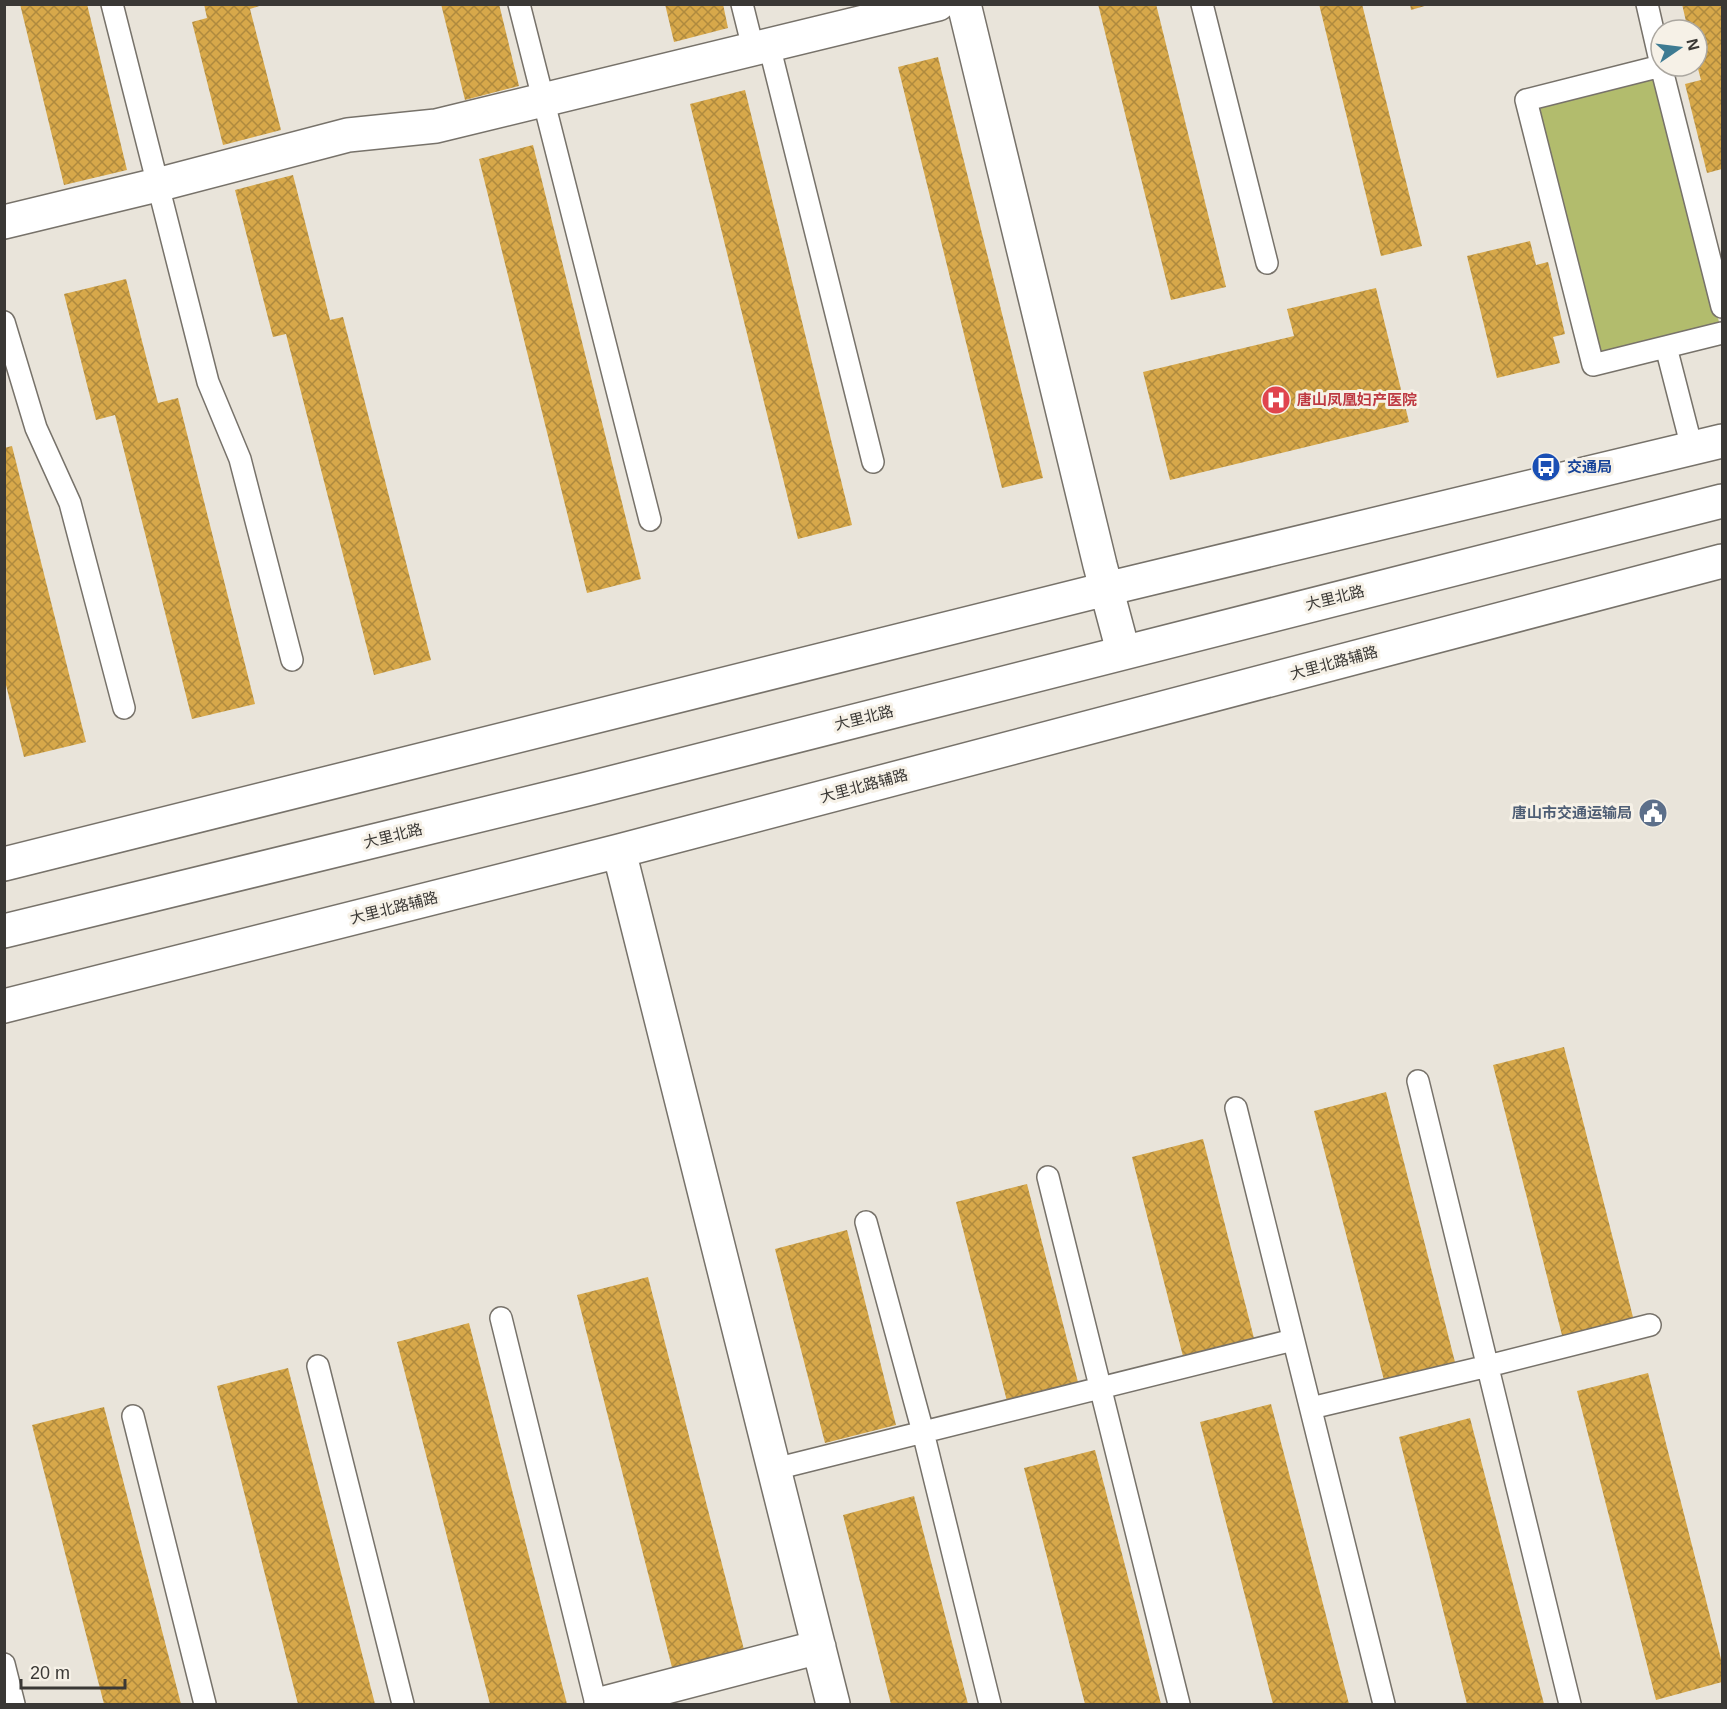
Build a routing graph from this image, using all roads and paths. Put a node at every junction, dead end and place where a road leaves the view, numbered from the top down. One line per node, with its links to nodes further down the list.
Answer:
1 (112, 4): 11 (lane)
2 (519, 4): 10 (lane)
3 (742, 4): 7 (lane)
4 (938, 4): 7 (street)
5 (964, 4): 23 (street)
6 (1202, 4): 13 (lane)
7 (761, 46): 10 (street); 19 (lane)
8 (1649, 69): 17 (lane)
9 (1664, 78): 14 (lane)
10 (543, 99): 11 (street); 21 (lane)
11 (157, 185): 12 (street); 25 (lane)
12 (4, 222)
13 (1267, 263)
14 (1722, 307)
15 (4, 322): 26 (lane)
16 (1722, 333): 17 (lane)
17 (1666, 347): 18 (lane)
18 (1707, 445): 23 (street)
19 (873, 462)
20 (1722, 501): 24 (street, 大里北路)
21 (650, 520)
22 (1722, 561): 27 (street, 大里北路辅路)
23 (1106, 589): 24 (street); 28 (street)
24 (1123, 651): 29 (street, 大里北路)
25 (292, 660)
26 (124, 708)
27 (619, 851): 30 (street, 大里北路辅路); 44 (street)
28 (4, 864)
29 (4, 931)
30 (4, 1006)
31 (1418, 1081): 39 (lane)
32 (1236, 1108): 37 (lane)
33 (1048, 1177): 40 (lane)
34 (866, 1222): 43 (lane)
35 (501, 1318): 50 (lane)
36 (1650, 1324): 39 (lane)
37 (1293, 1340): 40 (lane); 41 (lane)
38 (318, 1366): 49 (lane)
39 (1488, 1366): 41 (lane); 56 (lane)
40 (1101, 1388): 43 (lane); 54 (lane)
41 (1311, 1408): 55 (lane)
42 (133, 1416): 48 (lane)
43 (923, 1432): 44 (lane); 53 (lane)
44 (775, 1469): 45 (street)
45 (819, 1647): 51 (street); 52 (street)
46 (4, 1664): 47 (lane)
47 (14, 1704)
48 (205, 1704)
49 (403, 1704)
50 (596, 1704)
51 (601, 1704)
52 (834, 1704)
53 (990, 1704)
54 (1179, 1704)
55 (1384, 1704)
56 (1570, 1704)

